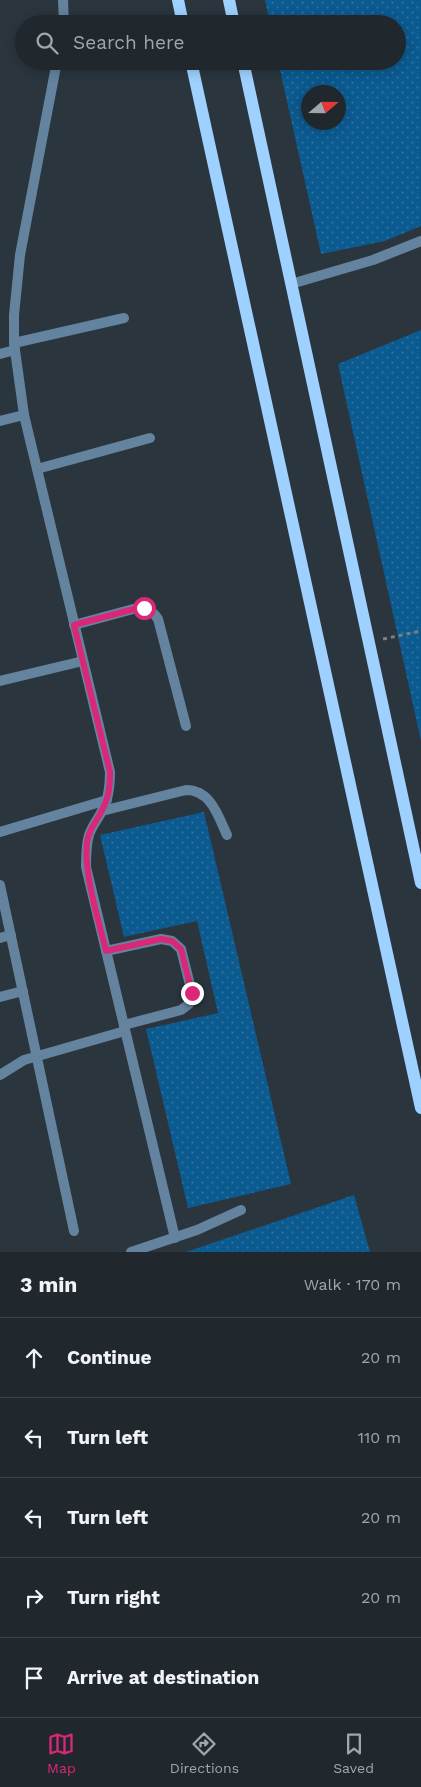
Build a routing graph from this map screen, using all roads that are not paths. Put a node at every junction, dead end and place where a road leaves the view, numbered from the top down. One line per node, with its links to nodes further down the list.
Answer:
1 (63, 0): 4 (street)
2 (178, 0): 5 (main road)
3 (229, 0): 6 (main road)
4 (64, 15)
5 (181, 15)
6 (232, 15)
7 (55, 70): 13 (street)
8 (193, 70): 37 (main road)
9 (245, 70): 11 (main road)
10 (421, 241): 11 (street)
11 (291, 284): 27 (main road)
12 (124, 318): 13 (street)
13 (15, 347): 14 (street); 15 (street)
14 (0, 354)
15 (24, 415): 16 (street); 18 (street)
16 (0, 421)
17 (150, 438): 18 (street)
18 (37, 469): 19 (street)
19 (74, 625): 20 (street); 22 (street)
20 (83, 661): 21 (street); 23 (street)
21 (0, 681)
22 (186, 726)
23 (107, 800): 24 (street); 25 (street)
24 (102, 811): 26 (street); 31 (street)
25 (0, 832)
26 (228, 835)
27 (421, 883)
28 (0, 885): 29 (street)
29 (11, 936): 30 (street); 32 (street)
30 (0, 938)
31 (106, 951): 34 (street); 34 (street)
32 (23, 991): 33 (street); 35 (street)
33 (0, 997)
34 (124, 1028): 35 (street); 40 (street)
35 (37, 1056): 36 (street); 39 (street)
36 (0, 1075)
37 (421, 1108)
38 (240, 1210): 40 (street)
39 (74, 1231)
40 (175, 1238): 41 (street)
41 (160, 1248): 42 (street)
42 (131, 1252)

